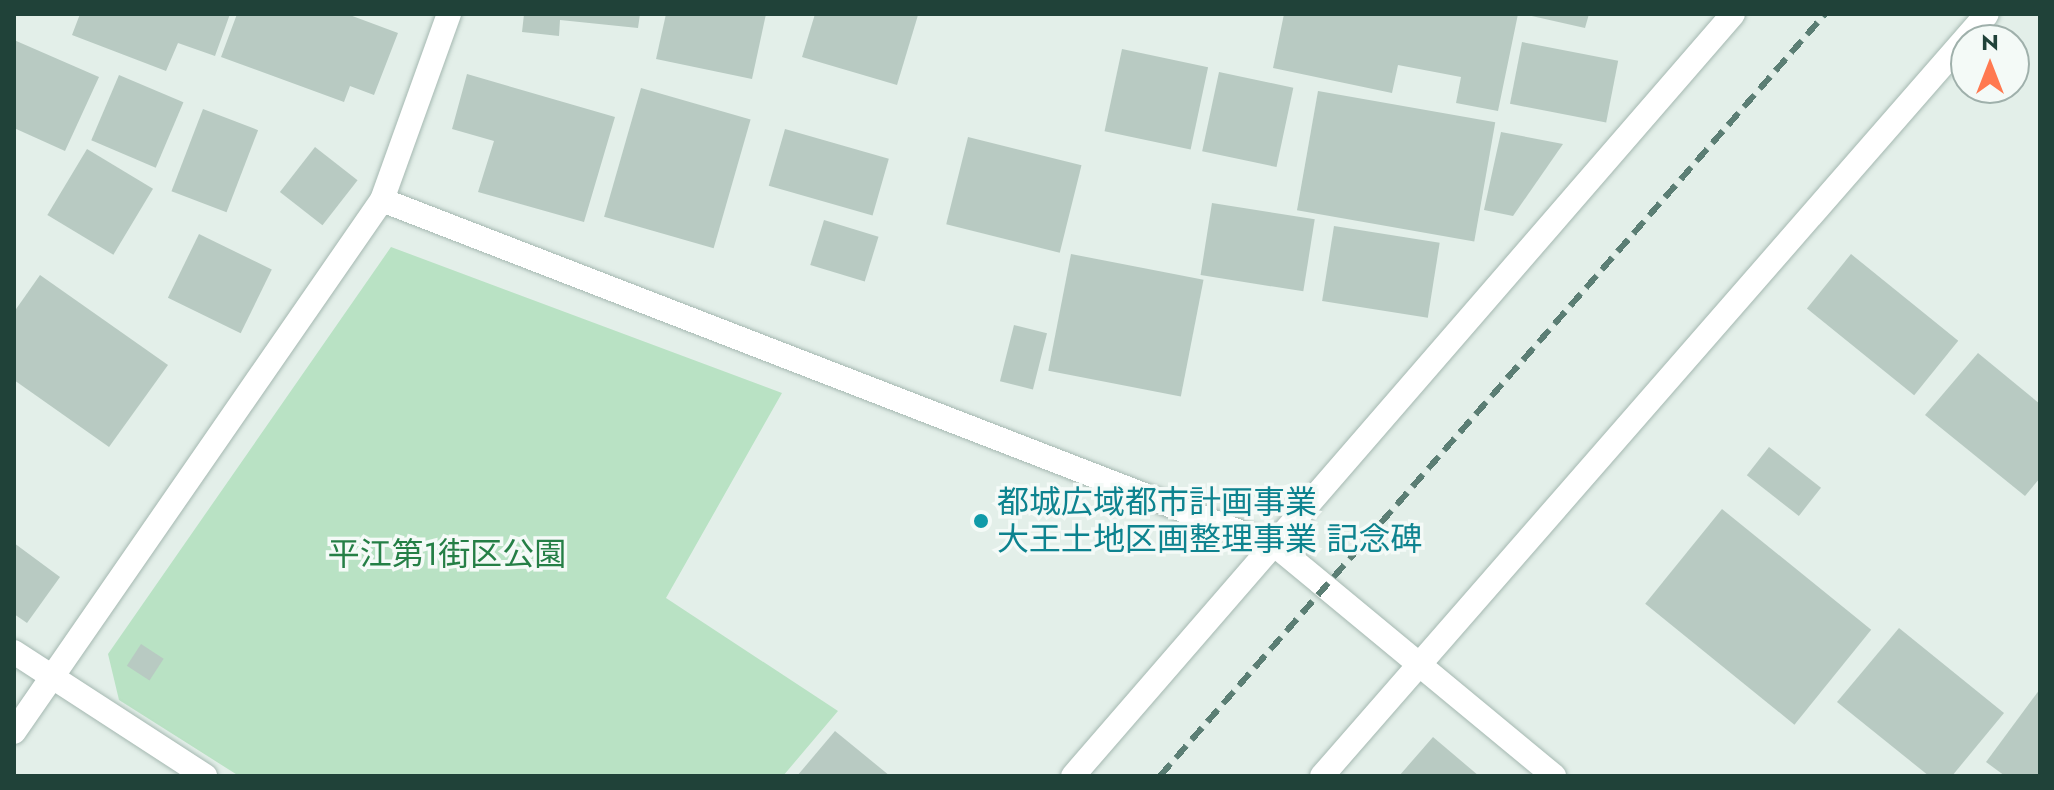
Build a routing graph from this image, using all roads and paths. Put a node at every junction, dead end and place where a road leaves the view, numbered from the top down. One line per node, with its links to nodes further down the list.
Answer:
1 (449, 14): 4 (street)
2 (1733, 14): 5 (street)
3 (1987, 14): 7 (street)
4 (382, 200): 5 (street); 8 (street)
5 (1276, 546): 7 (street); 11 (street)
6 (14, 652): 8 (street)
7 (1420, 663): 12 (street); 13 (street)
8 (53, 676): 9 (street); 10 (street)
9 (14, 732)
10 (205, 776)
11 (1073, 776)
12 (1322, 776)
13 (1554, 776)

